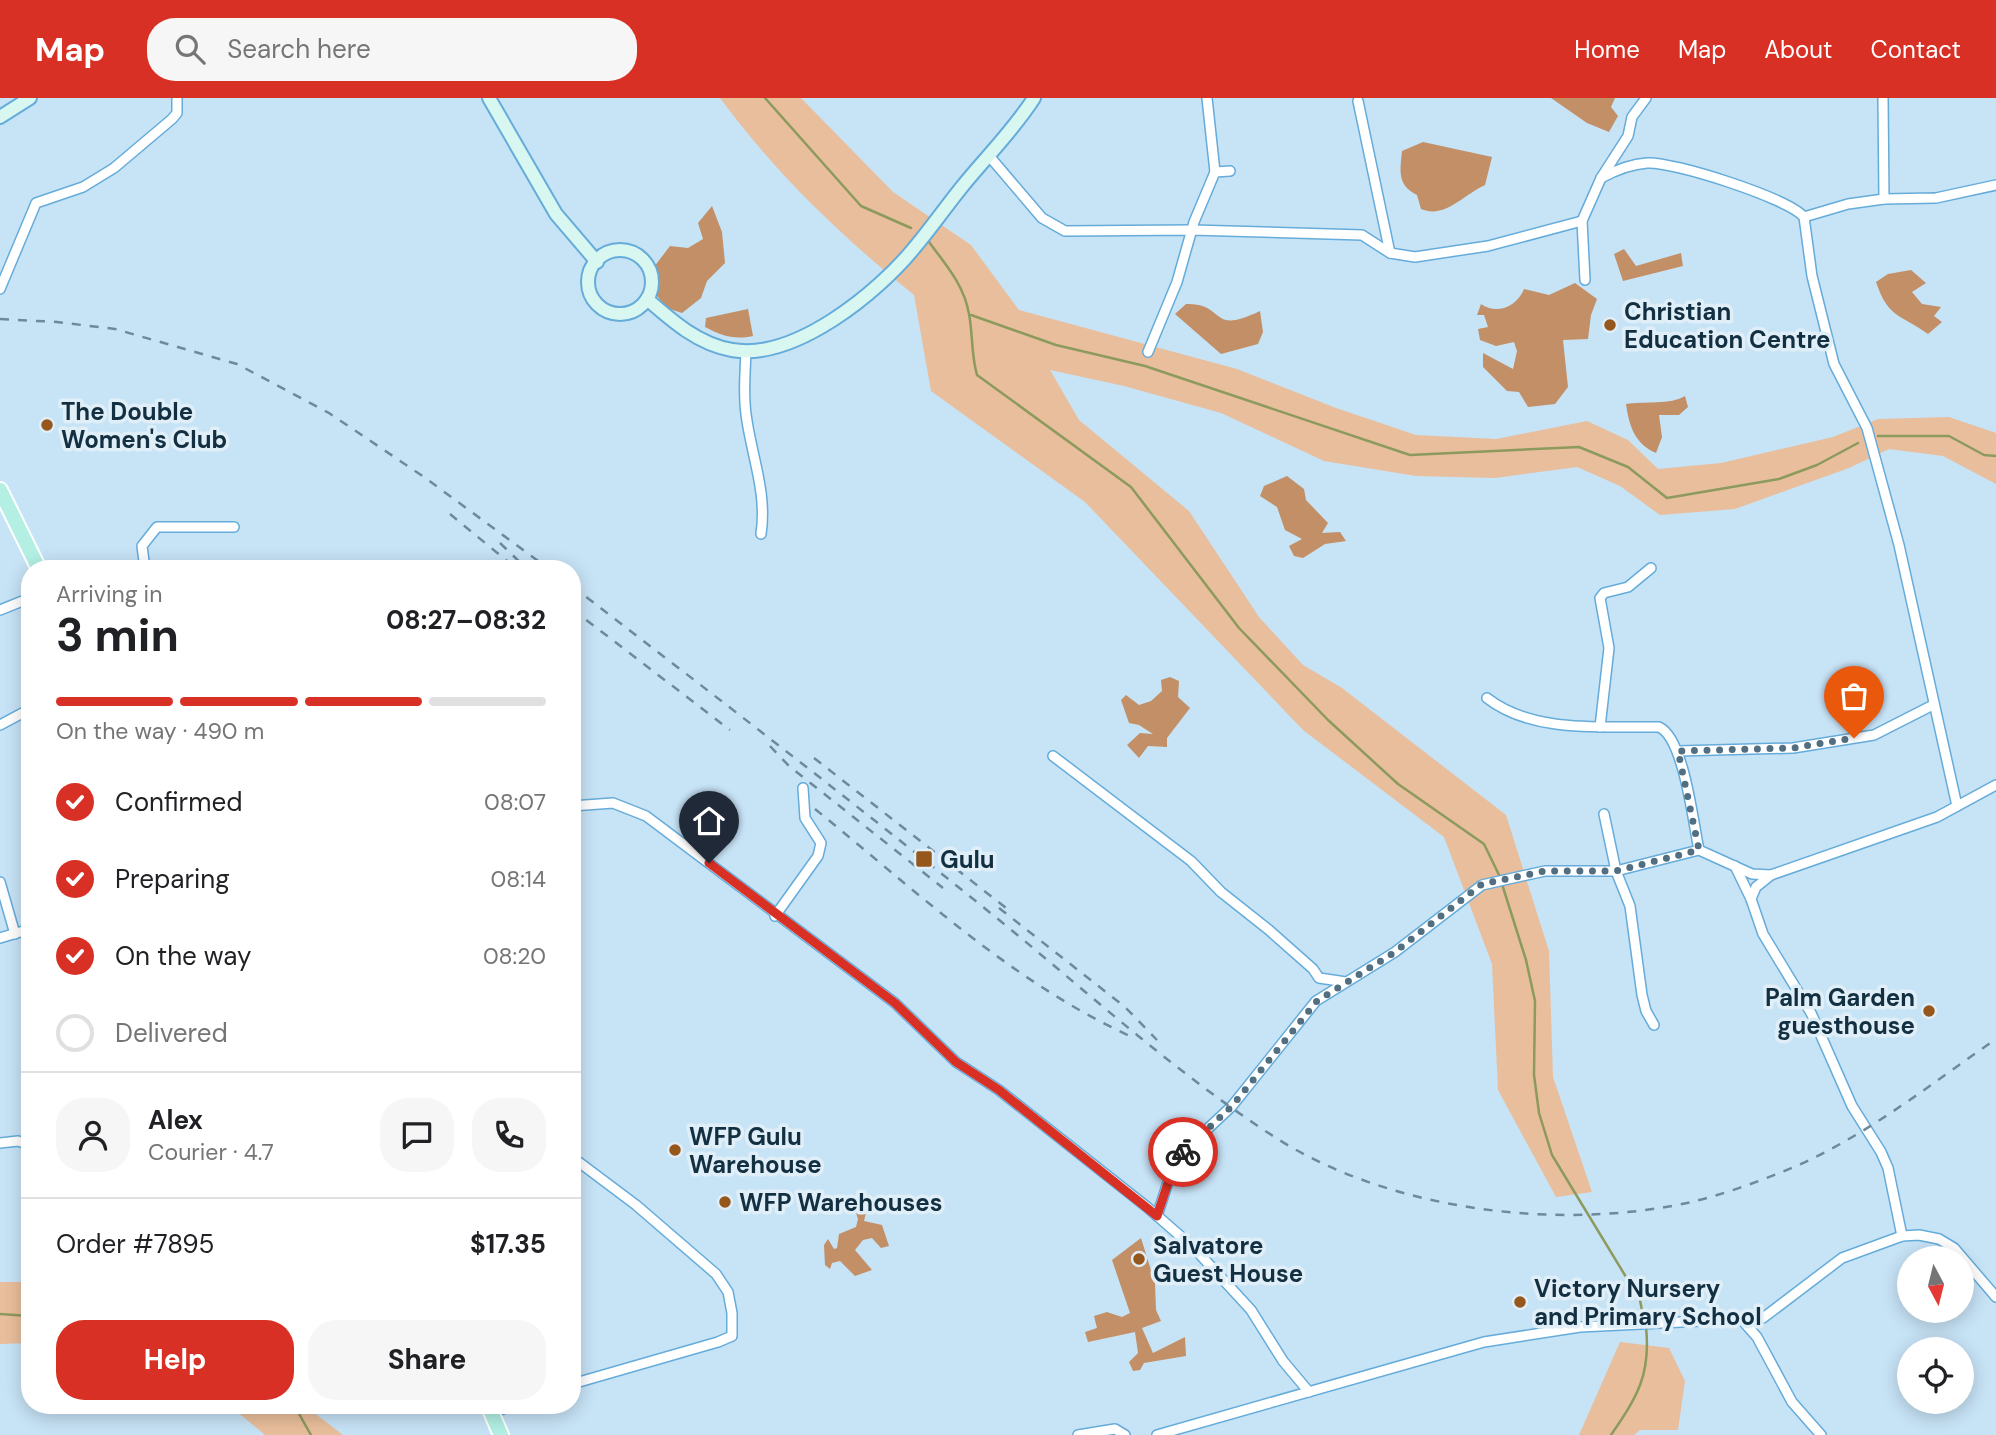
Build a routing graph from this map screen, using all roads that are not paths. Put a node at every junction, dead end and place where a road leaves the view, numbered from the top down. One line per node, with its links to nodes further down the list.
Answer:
1 (30, 98): 9 (street)
2 (177, 98): 22 (street)
3 (489, 98): 20 (street)
4 (1034, 98): 10 (street)
5 (1207, 98): 12 (street)
6 (1646, 98): 13 (street)
7 (1883, 98): 15 (street)
8 (1358, 101): 19 (street)
9 (0, 117)
10 (989, 157): 18 (street); 24 (street)
11 (1230, 171): 12 (street)
12 (1215, 172): 18 (street)
13 (1601, 178): 16 (street); 17 (street)
14 (1996, 185): 15 (street)
15 (1884, 199): 16 (street)
16 (1804, 217): 35 (street)
17 (1582, 221): 19 (street); 21 (street)
18 (1192, 230): 19 (street); 25 (street)
19 (1390, 253)
20 (597, 262): 23 (street); 23 (street)
21 (1585, 280)
22 (0, 289)
23 (647, 299): 24 (street)
24 (746, 351): 28 (street)
25 (1148, 352)
26 (0, 490): 29 (main road)
27 (234, 527): 30 (street)
28 (761, 534)
29 (35, 560)
30 (144, 560)
31 (1651, 568): 38 (street)
32 (21, 602): 33 (street)
33 (0, 610)
34 (1487, 698): 38 (street)
35 (1933, 705): 39 (street); 44 (street)
36 (21, 714): 37 (street)
37 (0, 725)
38 (1600, 727): 39 (street)
39 (1678, 751): 46 (street)
40 (1053, 756): 56 (street)
41 (1996, 785): 44 (street)
42 (803, 788): 52 (street)
43 (581, 805): 52 (street)
44 (1957, 806): 49 (street)
45 (1604, 814): 48 (street)
46 (1699, 850): 47 (street); 48 (street)
47 (1735, 866): 49 (street); 51 (street)
48 (1616, 871): 57 (street); 59 (street)
49 (1771, 875): 51 (street)
50 (0, 882): 54 (street)
51 (1751, 899): 64 (street)
52 (775, 916): 63 (street)
53 (21, 932): 54 (street)
54 (15, 934): 55 (street)
55 (0, 938)
56 (1319, 978): 57 (street); 58 (street)
57 (1346, 982): 58 (street)
58 (1317, 1001): 63 (street)
59 (1654, 1025)
60 (21, 1142): 61 (street)
61 (0, 1143)
62 (581, 1164): 69 (street)
63 (1157, 1216): 70 (street)
64 (1902, 1236): 65 (street); 66 (street)
65 (1996, 1297)
66 (1762, 1318): 67 (street); 68 (street)
67 (1742, 1320): 68 (street); 70 (street)
68 (1757, 1337): 76 (street)
69 (581, 1381)
70 (1309, 1392): 75 (street)
71 (492, 1414): 72 (main road)
72 (501, 1435)
73 (1078, 1435): 74 (street)
74 (1125, 1435)
75 (1157, 1435)
76 (1821, 1435)

